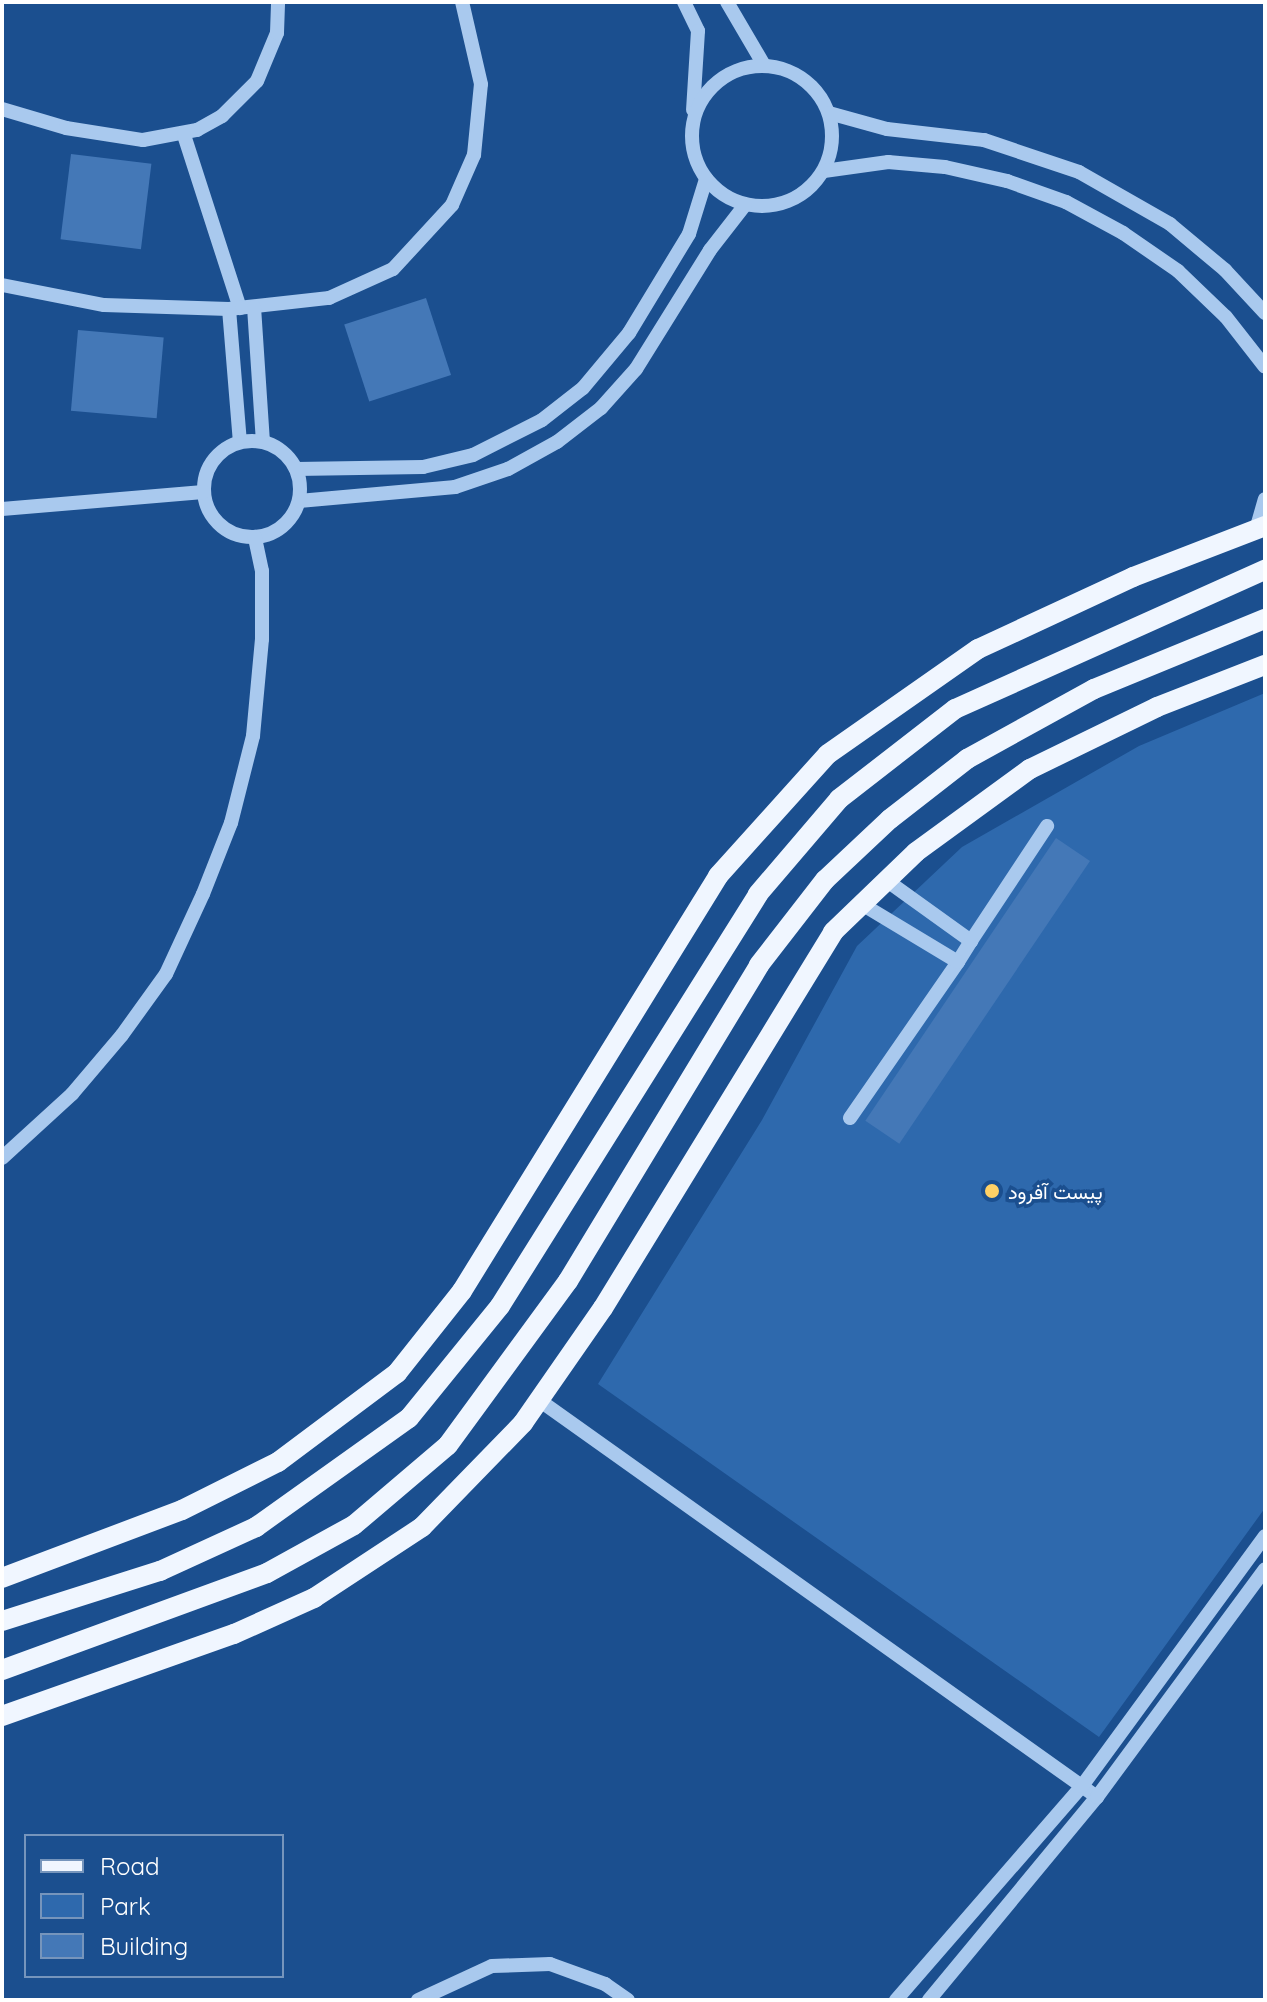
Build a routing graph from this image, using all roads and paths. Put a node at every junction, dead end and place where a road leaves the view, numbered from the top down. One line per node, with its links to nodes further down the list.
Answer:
1 (278, 2): 9 (street)
2 (462, 2): 14 (street)
3 (684, 2): 8 (street)
4 (727, 2): 5 (street)
5 (764, 65): 7 (street); 8 (street)
6 (2, 109): 9 (street)
7 (829, 113): 10 (street); 15 (street)
8 (692, 127): 11 (street)
9 (184, 135): 14 (street)
10 (824, 171): 12 (street); 16 (street)
11 (706, 179): 12 (street); 19 (street)
12 (745, 205): 22 (street)
13 (2, 285): 14 (street)
14 (241, 308): 17 (street); 18 (street)
15 (1265, 313)
16 (1265, 367)
17 (240, 442): 18 (street); 20 (street)
18 (263, 442): 19 (street)
19 (296, 469): 22 (street)
20 (203, 492): 23 (street); 25 (street)
21 (1265, 499): 24 (street)
22 (299, 501): 25 (street)
23 (2, 509)
24 (1260, 528): 39 (main road)
25 (255, 537): 35 (street)
26 (1265, 570): 40 (main road)
27 (1265, 619): 41 (main road)
28 (1265, 665): 30 (main road)
29 (1047, 826): 32 (street)
30 (886, 880): 31 (main road); 32 (street)
31 (862, 904): 33 (street); 36 (main road)
32 (971, 941): 33 (street)
33 (958, 962): 34 (street)
34 (850, 1118)
35 (2, 1158)
36 (539, 1400): 42 (main road); 43 (street)
37 (1265, 1536): 43 (street)
38 (1265, 1569): 44 (street)
39 (2, 1578)
40 (2, 1621)
41 (2, 1670)
42 (2, 1716)
43 (1082, 1786): 44 (street); 47 (street)
44 (1097, 1797): 48 (street)
45 (418, 2000): 46 (street)
46 (628, 2000)
47 (896, 2000)
48 (929, 2000)

